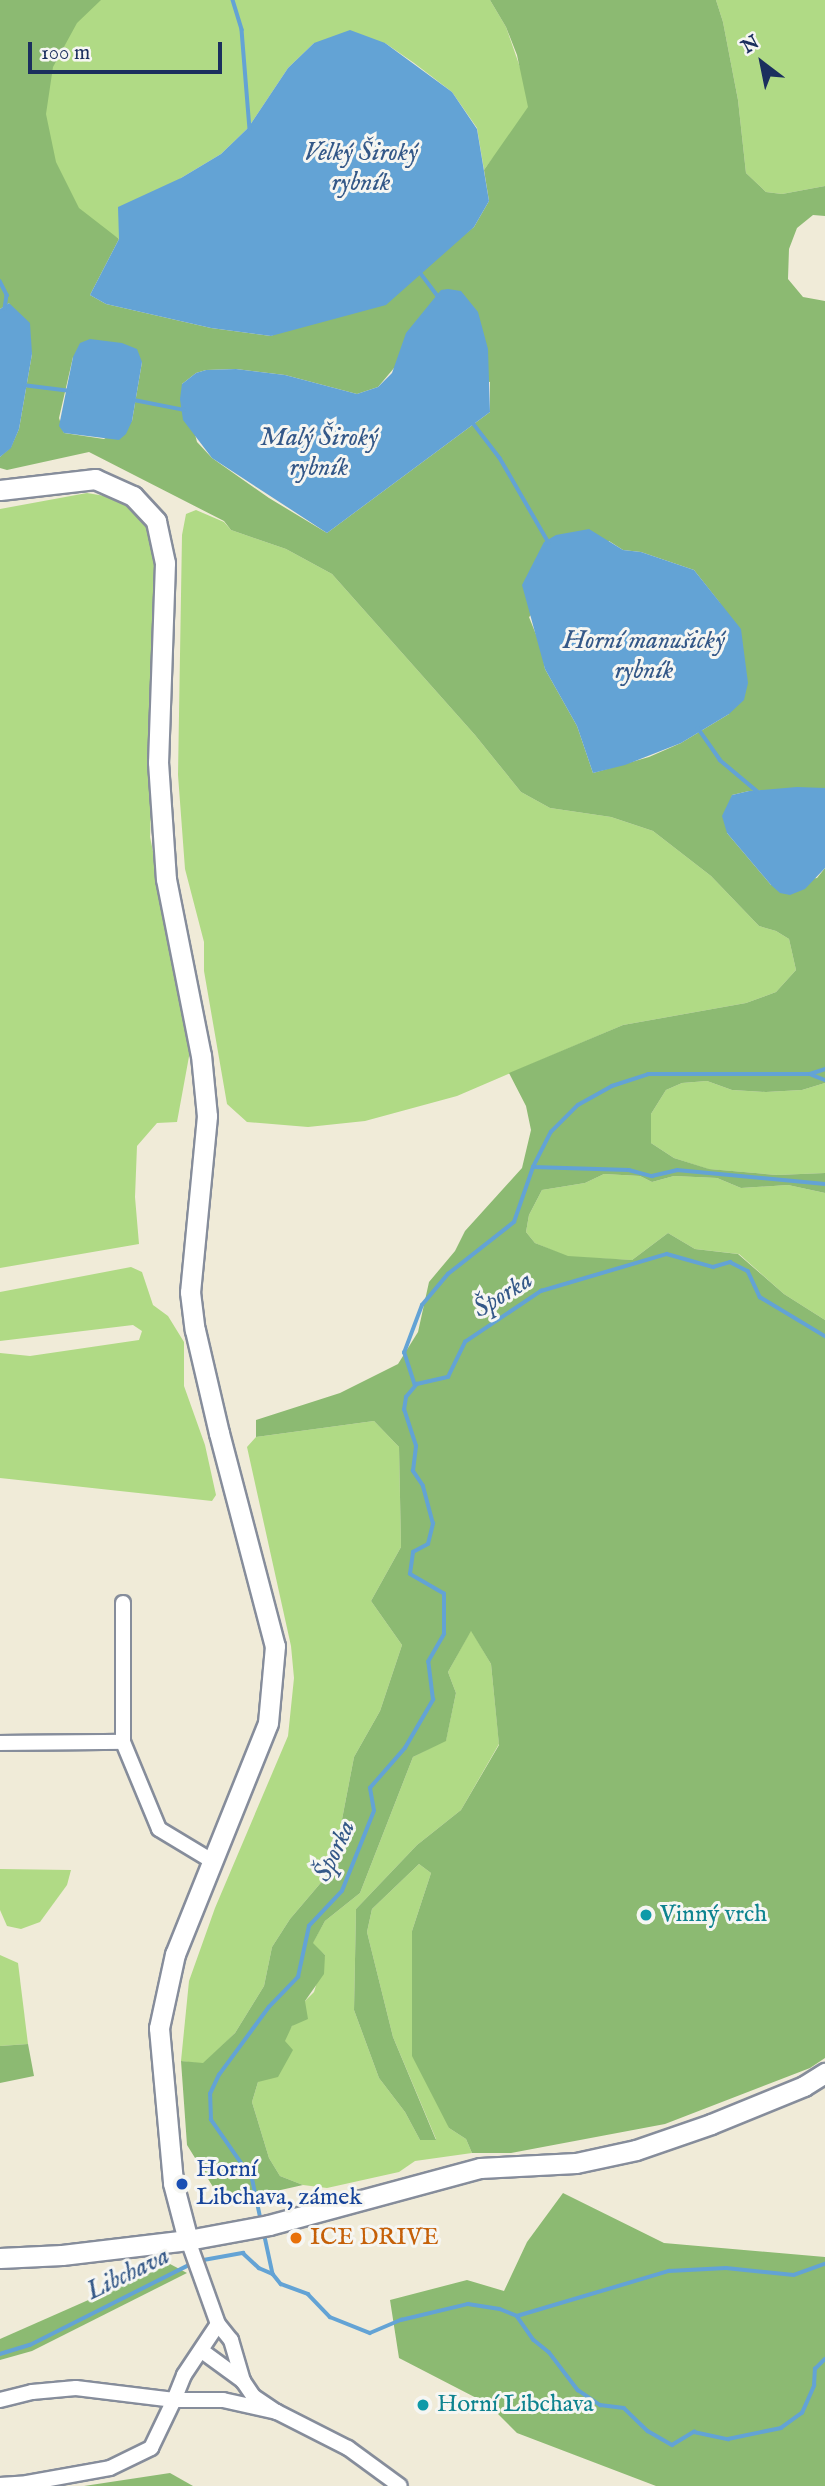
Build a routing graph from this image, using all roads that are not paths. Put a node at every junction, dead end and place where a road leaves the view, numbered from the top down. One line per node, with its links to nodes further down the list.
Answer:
1 (0, 490): 5 (street)
2 (123, 1603): 3 (street)
3 (122, 1742): 4 (street); 5 (street)
4 (0, 1743)
5 (212, 1861): 7 (street)
6 (825, 2073): 7 (street)
7 (190, 2247): 8 (street); 9 (street)
8 (0, 2258)
9 (218, 2324): 10 (street); 11 (street)
10 (202, 2351): 11 (street); 13 (street)
11 (243, 2381): 14 (street)
12 (0, 2400): 13 (street)
13 (174, 2400): 14 (street); 15 (street)
14 (277, 2412): 16 (street)
15 (0, 2485)
16 (400, 2486)

